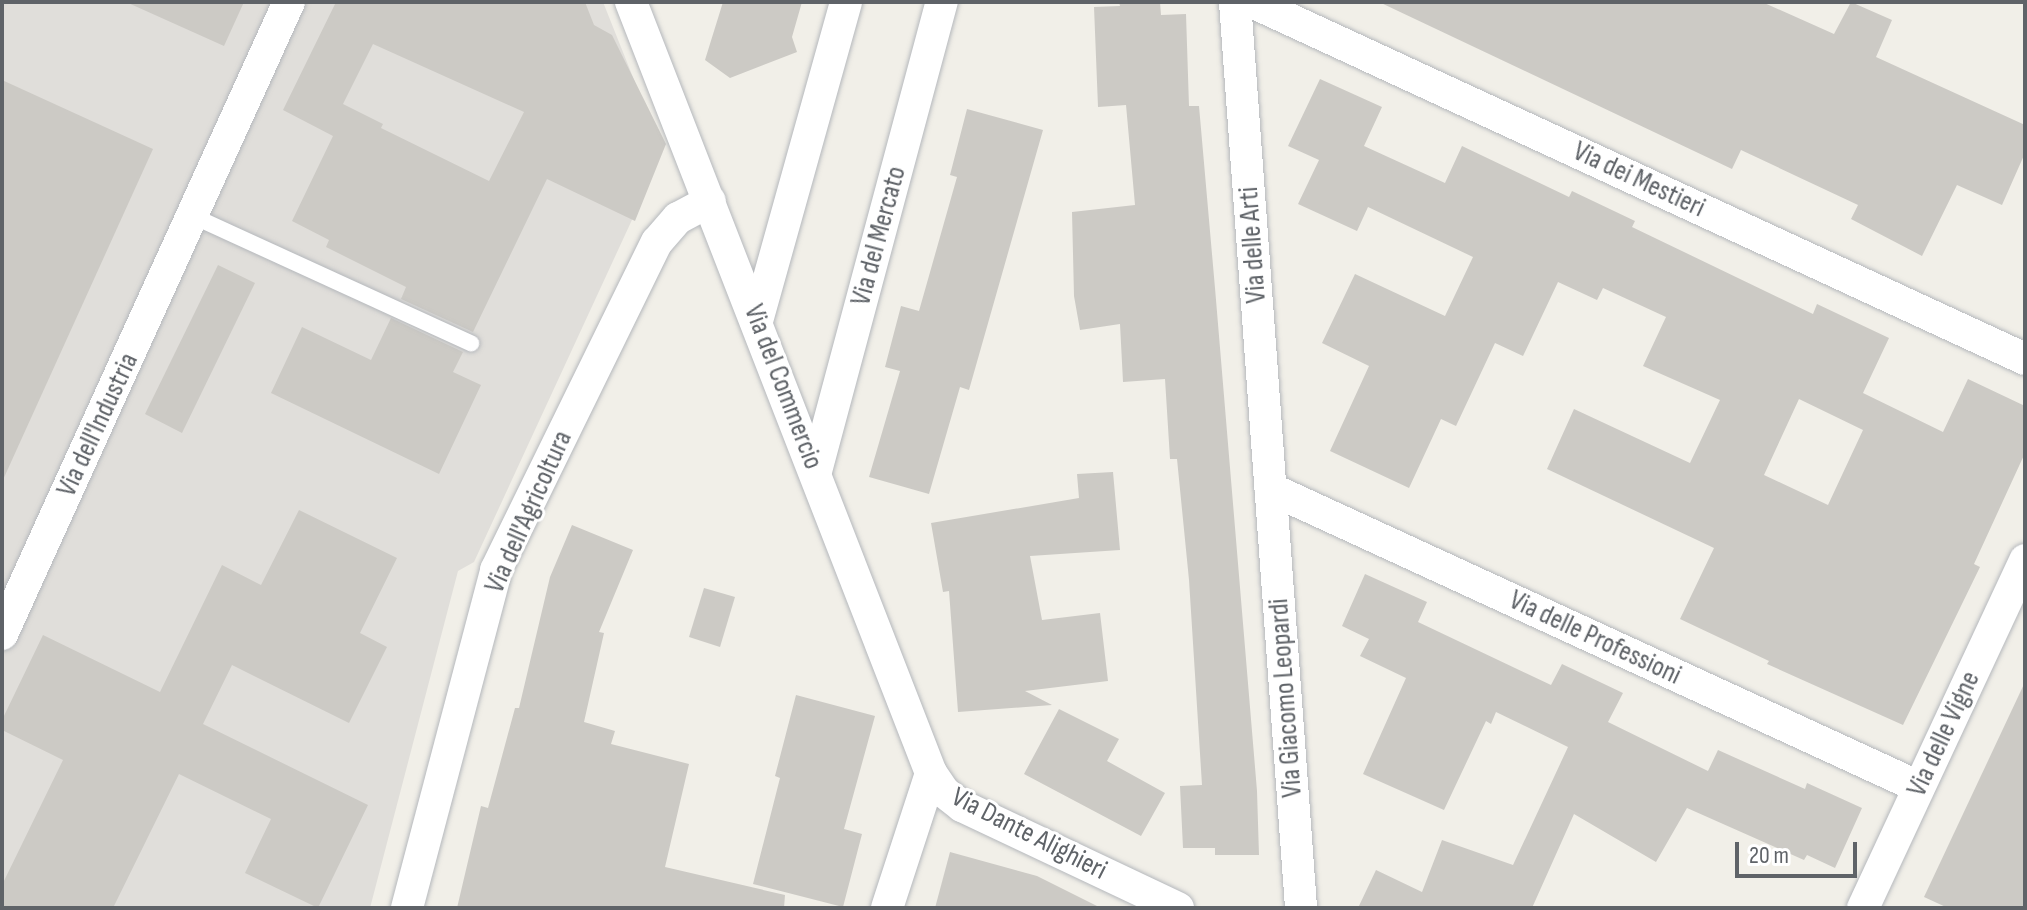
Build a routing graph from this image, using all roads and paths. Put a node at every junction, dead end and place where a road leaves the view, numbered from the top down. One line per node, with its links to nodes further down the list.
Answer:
1 (289, 2): 8 (street, Via dell'Industria)
2 (631, 2): 7 (street, Via del Commercio)
3 (846, 2): 9 (street)
4 (942, 2): 12 (street, Via del Mercato)
5 (1235, 2): 13 (street, Via delle Arti)
6 (1252, 2): 11 (street, Via dei Mestieri)
7 (710, 201): 9 (street, Via del Commercio); 18 (street, Via dell'Agricoltura)
8 (193, 216): 10 (lane); 15 (street, Via dell'Industria)
9 (757, 321): 12 (street, Via del Commercio)
10 (471, 343)
11 (2025, 359)
12 (816, 471): 16 (street, Via del Commercio)
13 (1271, 489): 17 (street, Via delle Professioni); 21 (street, Via Giacomo Leopardi)
14 (2025, 560): 17 (street, Via delle Vigne)
15 (2, 634)
16 (931, 773): 19 (street); 20 (street, Via Dante Alighieri)
17 (1919, 787): 22 (street, Via delle Vigne)
18 (407, 908)
19 (887, 908)
20 (1178, 908)
21 (1301, 908)
22 (1863, 908)

